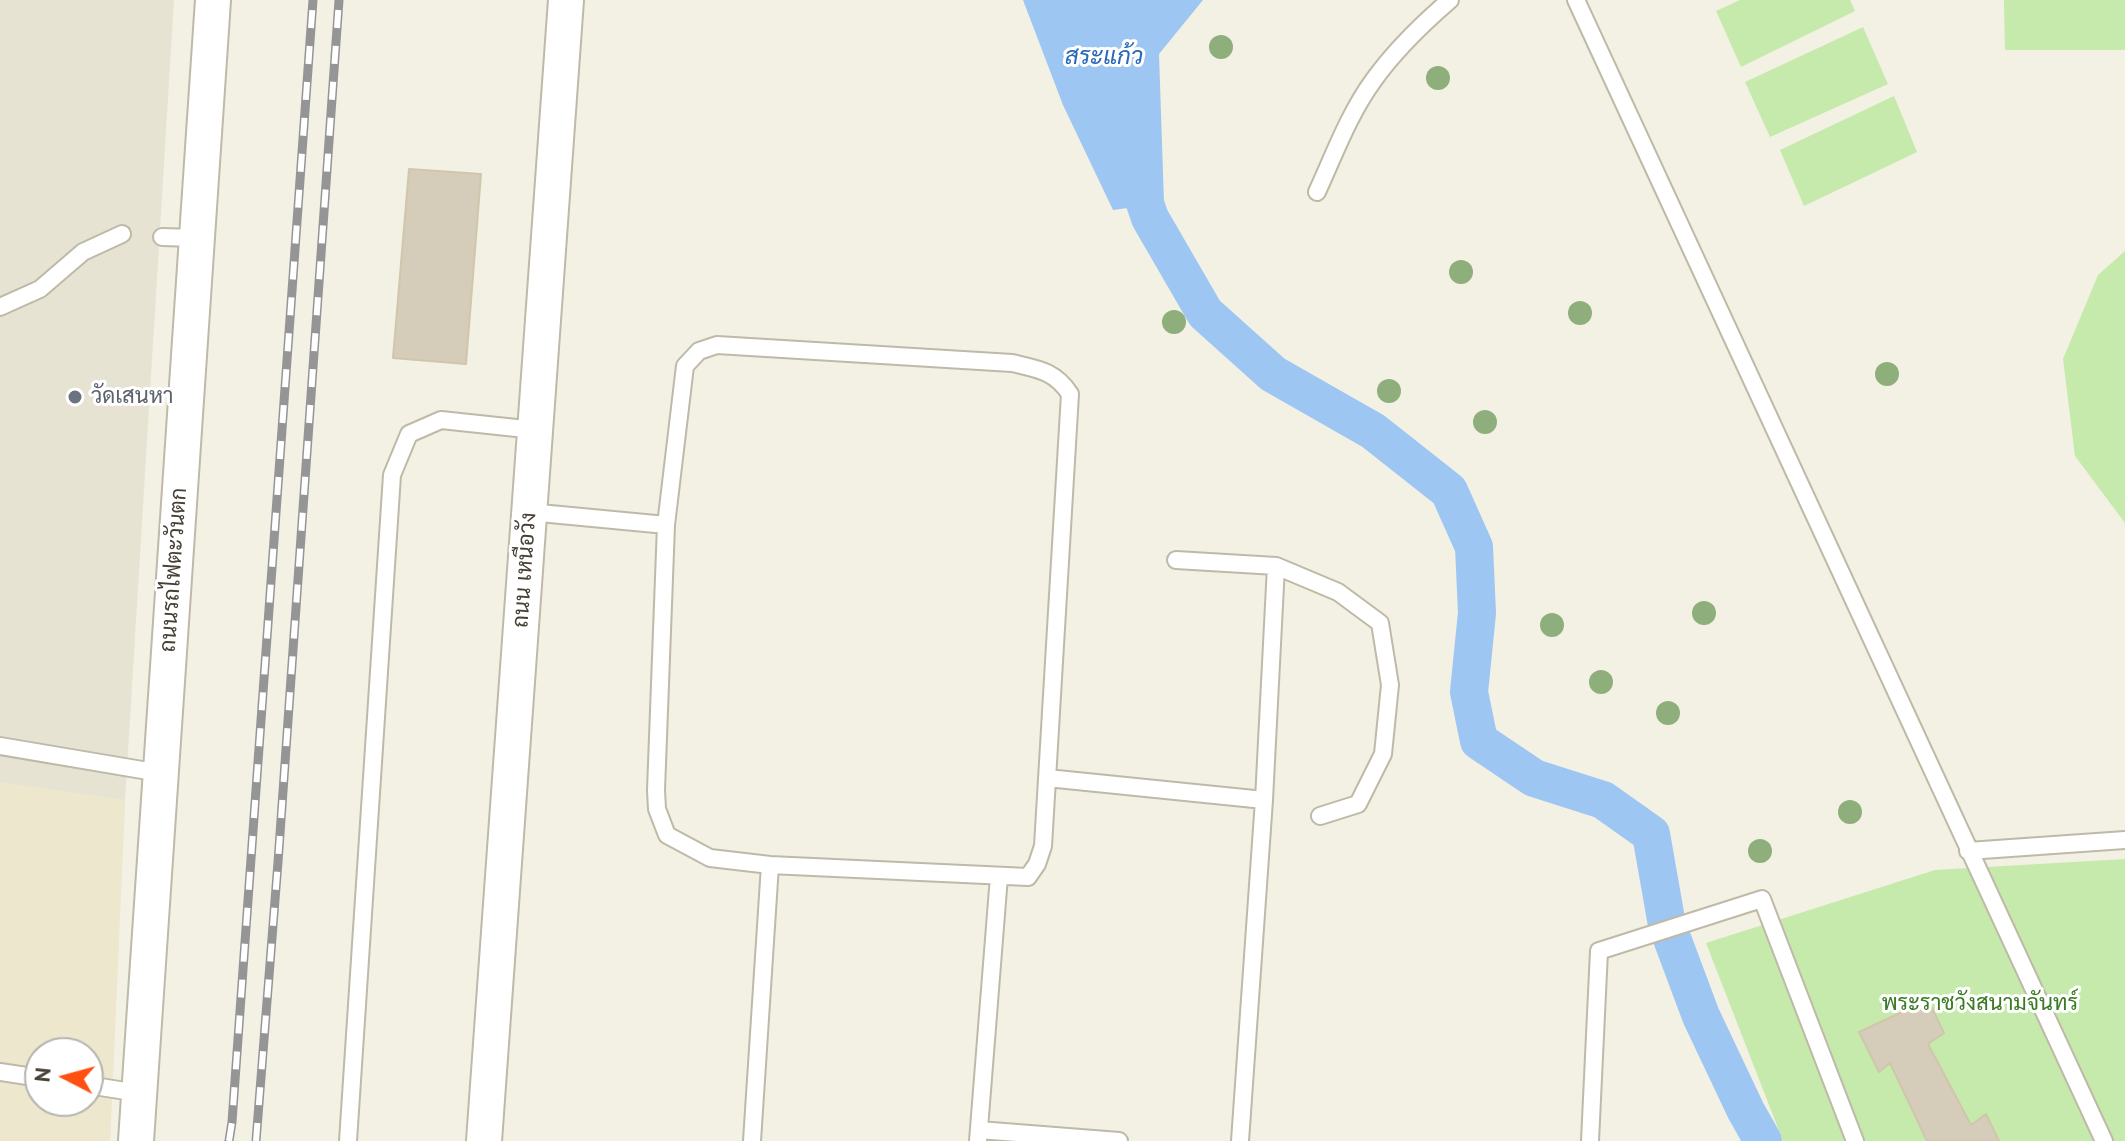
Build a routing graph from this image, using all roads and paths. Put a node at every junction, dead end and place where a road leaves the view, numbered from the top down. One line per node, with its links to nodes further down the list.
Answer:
1 (213, 0): 8 (street, ถนนรถไฟตะวันตก)
2 (566, 0): 10 (street, ถนน เหนือวัง)
3 (1450, 0): 5 (lane)
4 (1576, 0): 21 (lane)
5 (1317, 192)
6 (122, 234): 9 (lane)
7 (162, 237): 8 (lane)
8 (196, 238): 16 (street, ถนนรถไฟตะวันตก)
9 (0, 307)
10 (535, 430): 11 (street, ถนน เหนือวัง); 30 (lane)
11 (529, 512): 12 (lane); 31 (street, ถนน เหนือวัง)
12 (666, 525): 17 (lane); 22 (lane)
13 (1176, 560): 14 (lane)
14 (1276, 566): 18 (lane); 19 (lane)
15 (0, 746): 16 (lane)
16 (160, 773): 27 (street, ถนนรถไฟตะวันตก)
17 (1047, 778): 18 (lane); 23 (lane)
18 (1264, 800): 34 (lane)
19 (1320, 816)
20 (2125, 840): 21 (lane)
21 (1968, 851): 37 (lane)
22 (770, 865): 23 (lane); 32 (lane)
23 (999, 876): 28 (lane)
24 (0, 1072): 25 (lane)
25 (24, 1076)
26 (104, 1088): 27 (lane)
27 (138, 1093): 29 (street, ถนนรถไฟตะวันตก)
28 (979, 1136): 33 (lane)
29 (136, 1141)
30 (348, 1141)
31 (484, 1141)
32 (752, 1141)
33 (1119, 1141)
34 (1240, 1141)
35 (1590, 1141): 36 (lane)
36 (1855, 1141)
37 (2104, 1141)

